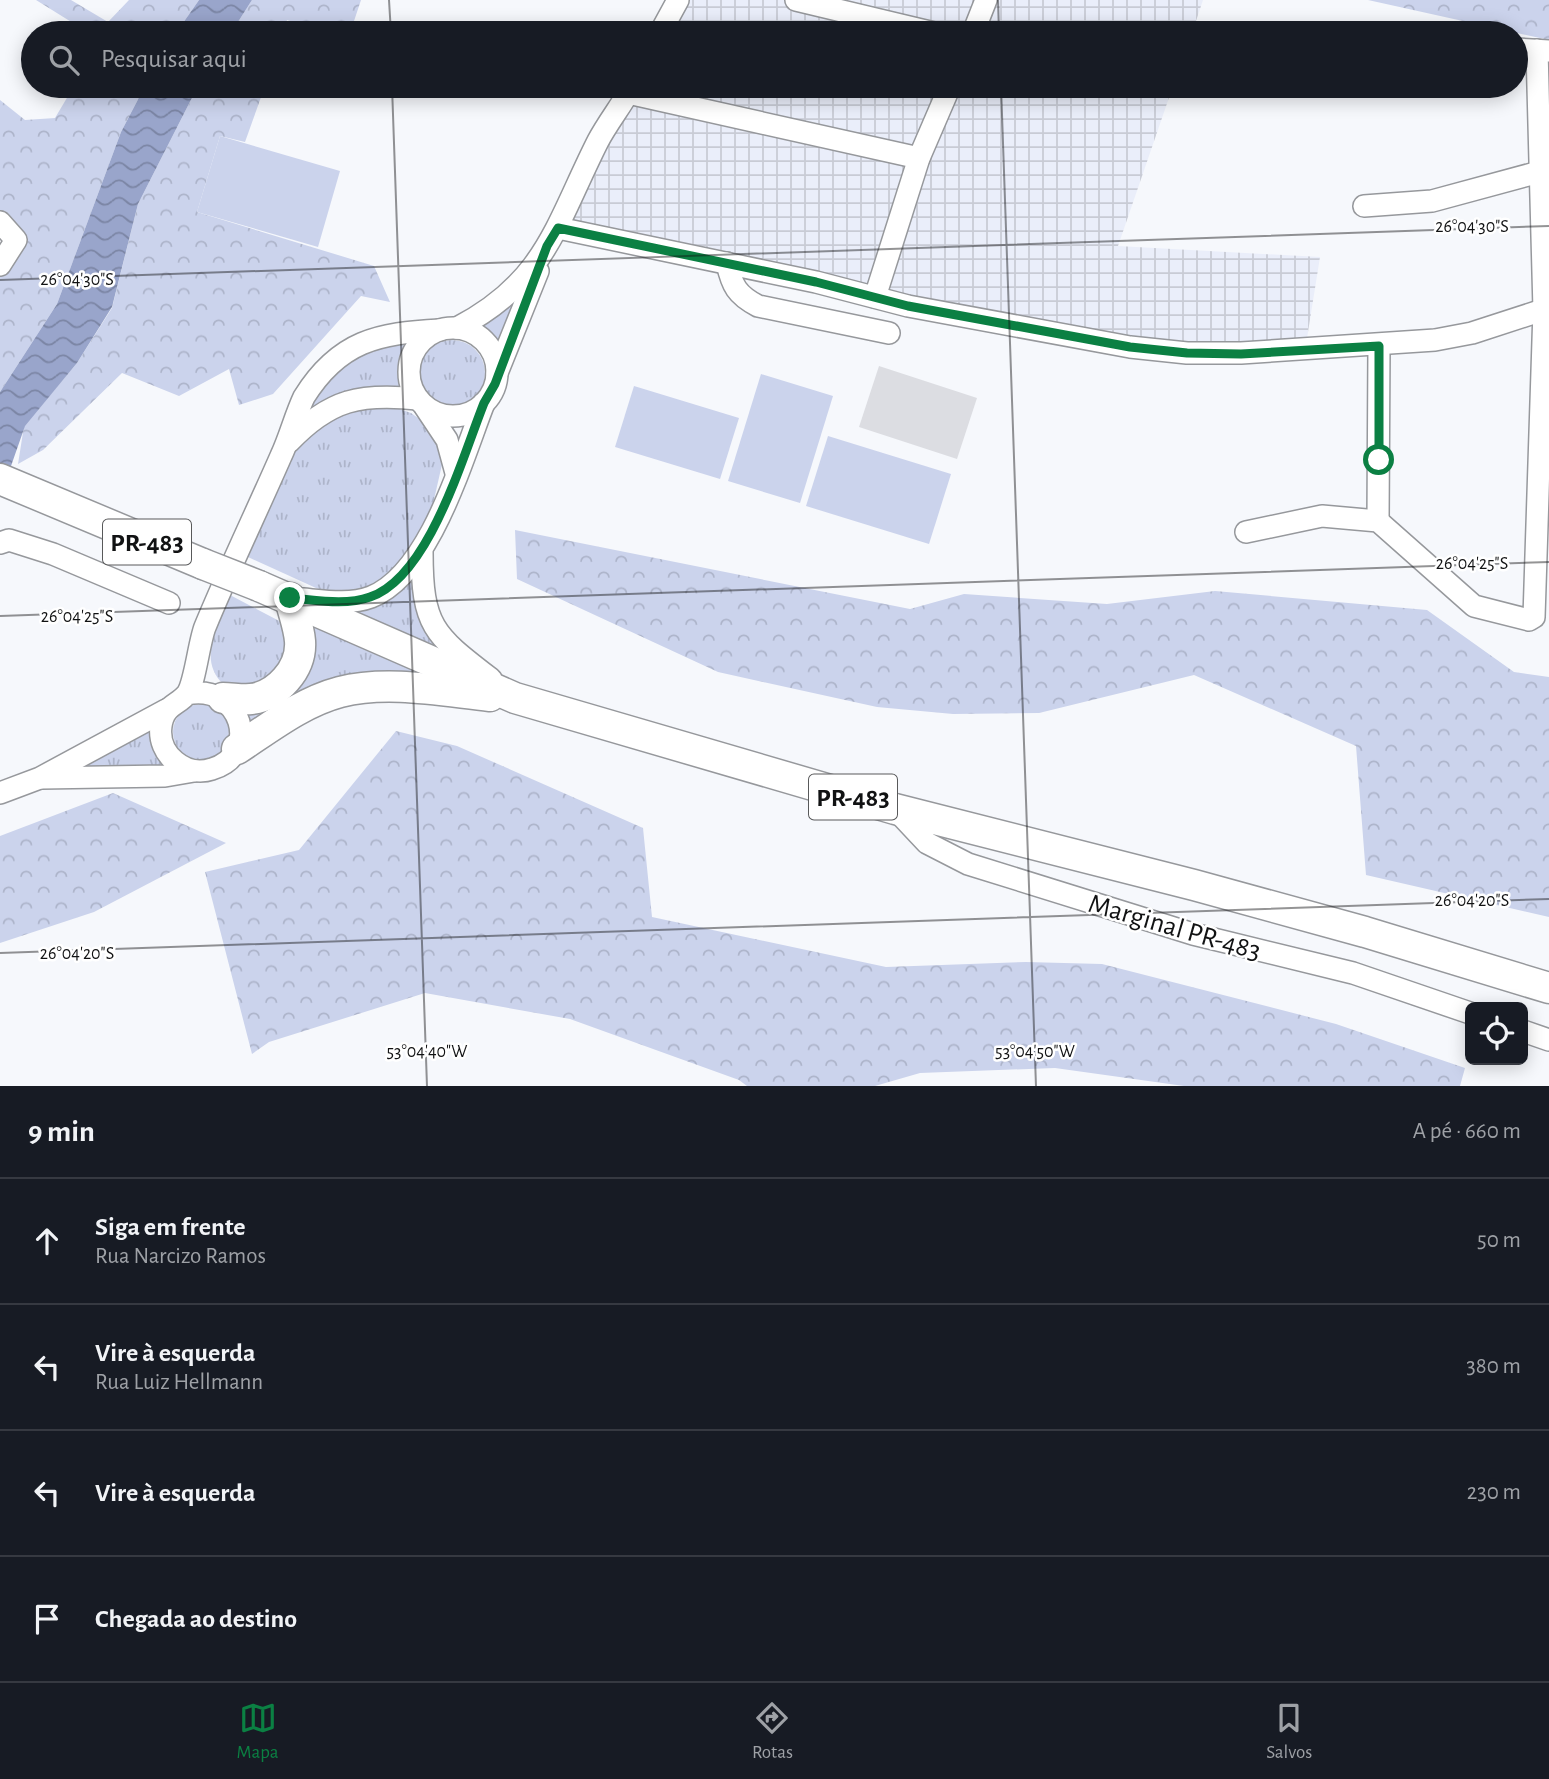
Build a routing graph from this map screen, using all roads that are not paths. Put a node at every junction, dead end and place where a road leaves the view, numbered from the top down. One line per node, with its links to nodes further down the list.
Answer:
1 (678, 0): 4 (street)
2 (796, 0): 5 (street)
3 (986, 0): 6 (street)
4 (667, 21)
5 (884, 21)
6 (977, 21)
7 (1534, 50): 12 (street)
8 (624, 98): 15 (street)
9 (668, 98): 11 (street)
10 (945, 98): 11 (street)
11 (919, 158): 18 (street)
12 (1539, 172): 13 (street); 19 (street)
13 (1364, 206)
14 (0, 222): 17 (street)
15 (553, 237): 16 (street); 20 (street); 23 (street)
16 (727, 263): 18 (street); 21 (street)
17 (0, 265)
18 (875, 297): 22 (street)
19 (1546, 309): 22 (street); 29 (street)
20 (448, 329): 23 (street); 24 (street); 26 (street)
21 (889, 333)
22 (1379, 346): 29 (street)
23 (497, 373): 25 (street)
24 (421, 403): 25 (street); 26 (street); 27 (street)
25 (484, 403): 27 (street)
26 (286, 446): 35 (street)
27 (456, 474): 32 (street)
28 (0, 479): 33 (highway, PR-483, bridge)
29 (1378, 521): 30 (street)
30 (1246, 532)
31 (5, 541): 34 (street)
32 (422, 552): 33 (street); 37 (street)
33 (290, 598): 36 (highway); 37 (highway, PR-483)
34 (169, 603)
35 (187, 694): 36 (street); 38 (street)
36 (223, 698): 39 (street)
37 (515, 698): 39 (highway); 43 (highway, PR-483)
38 (166, 710): 40 (street); 41 (street)
39 (237, 749): 40 (street)
40 (194, 771): 41 (street)
41 (40, 778): 42 (street)
42 (0, 793)
43 (895, 809): 44 (highway, PR-483); 45 (street, Marginal PR-483)
44 (1549, 988)
45 (1465, 1011)
46 (1528, 1033): 47 (street)
47 (1549, 1040)

